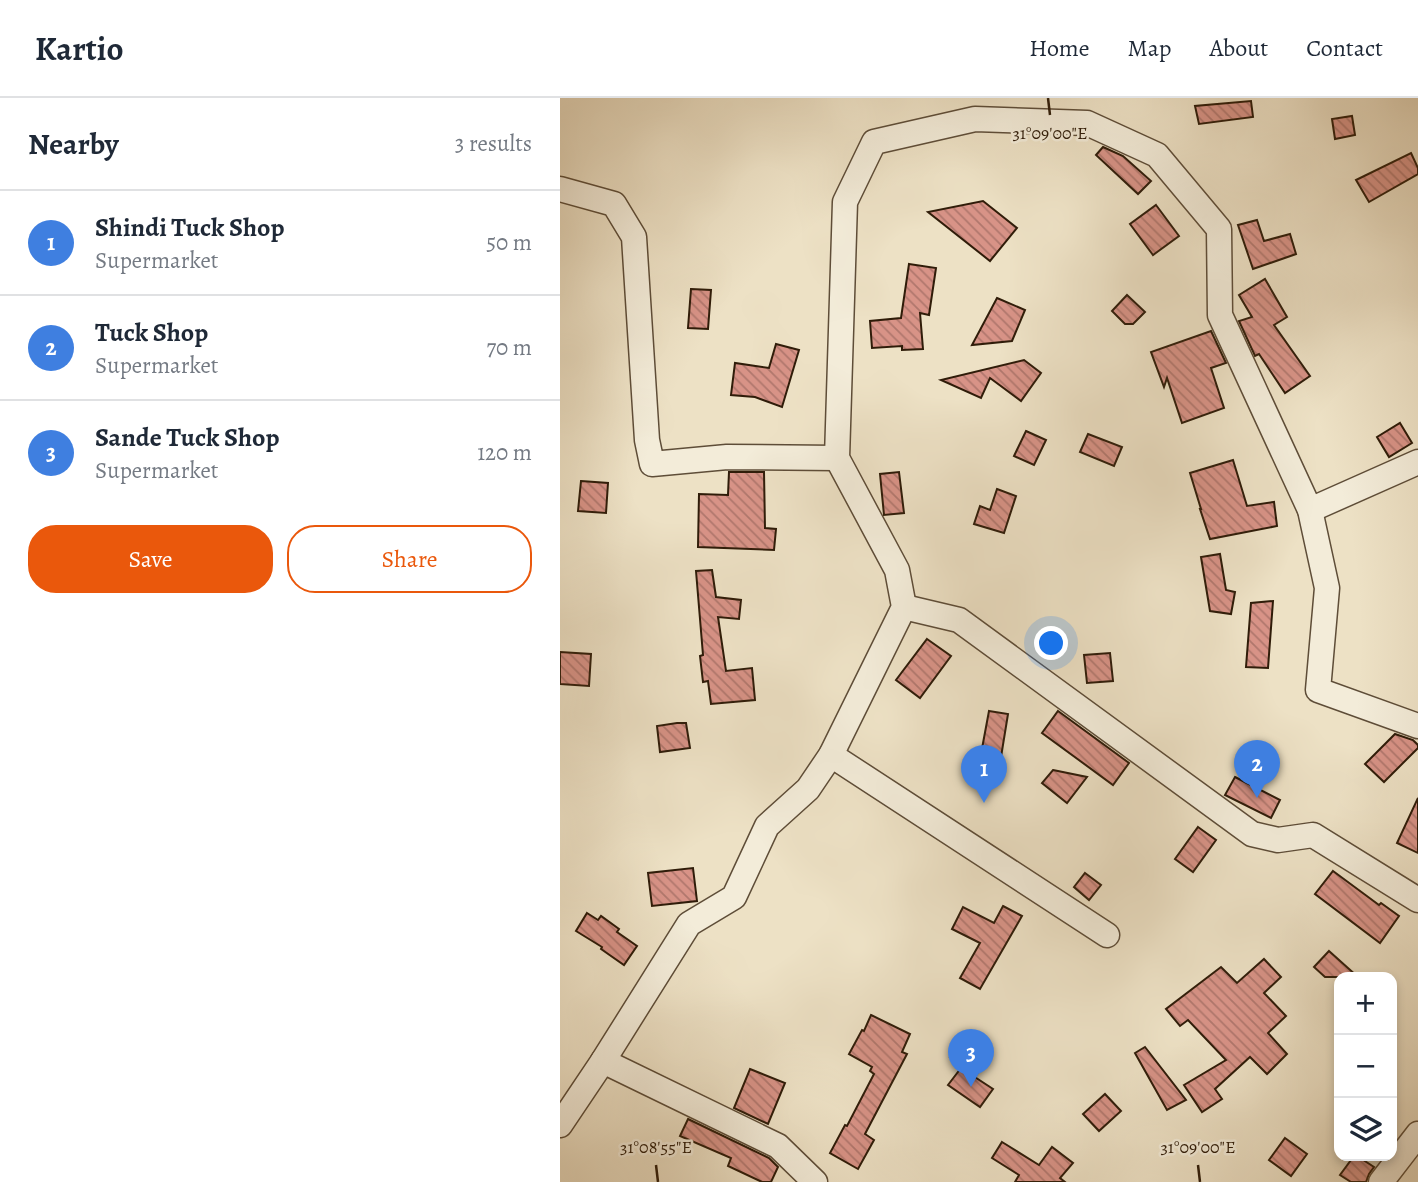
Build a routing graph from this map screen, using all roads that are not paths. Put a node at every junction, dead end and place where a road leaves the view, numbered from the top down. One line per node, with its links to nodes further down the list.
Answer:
1 (971, 108): 3 (street); 5 (street)
2 (560, 189): 3 (street)
3 (836, 458): 6 (street)
4 (1418, 462): 5 (street)
5 (1310, 510): 7 (street)
6 (904, 607): 8 (street); 9 (street)
7 (1418, 726)
8 (831, 755): 10 (street); 11 (street)
9 (1418, 900)
10 (1107, 935)
11 (604, 1061): 12 (street); 14 (street)
12 (560, 1125)
13 (1418, 1134): 15 (street)
14 (815, 1182)
15 (1381, 1182)

